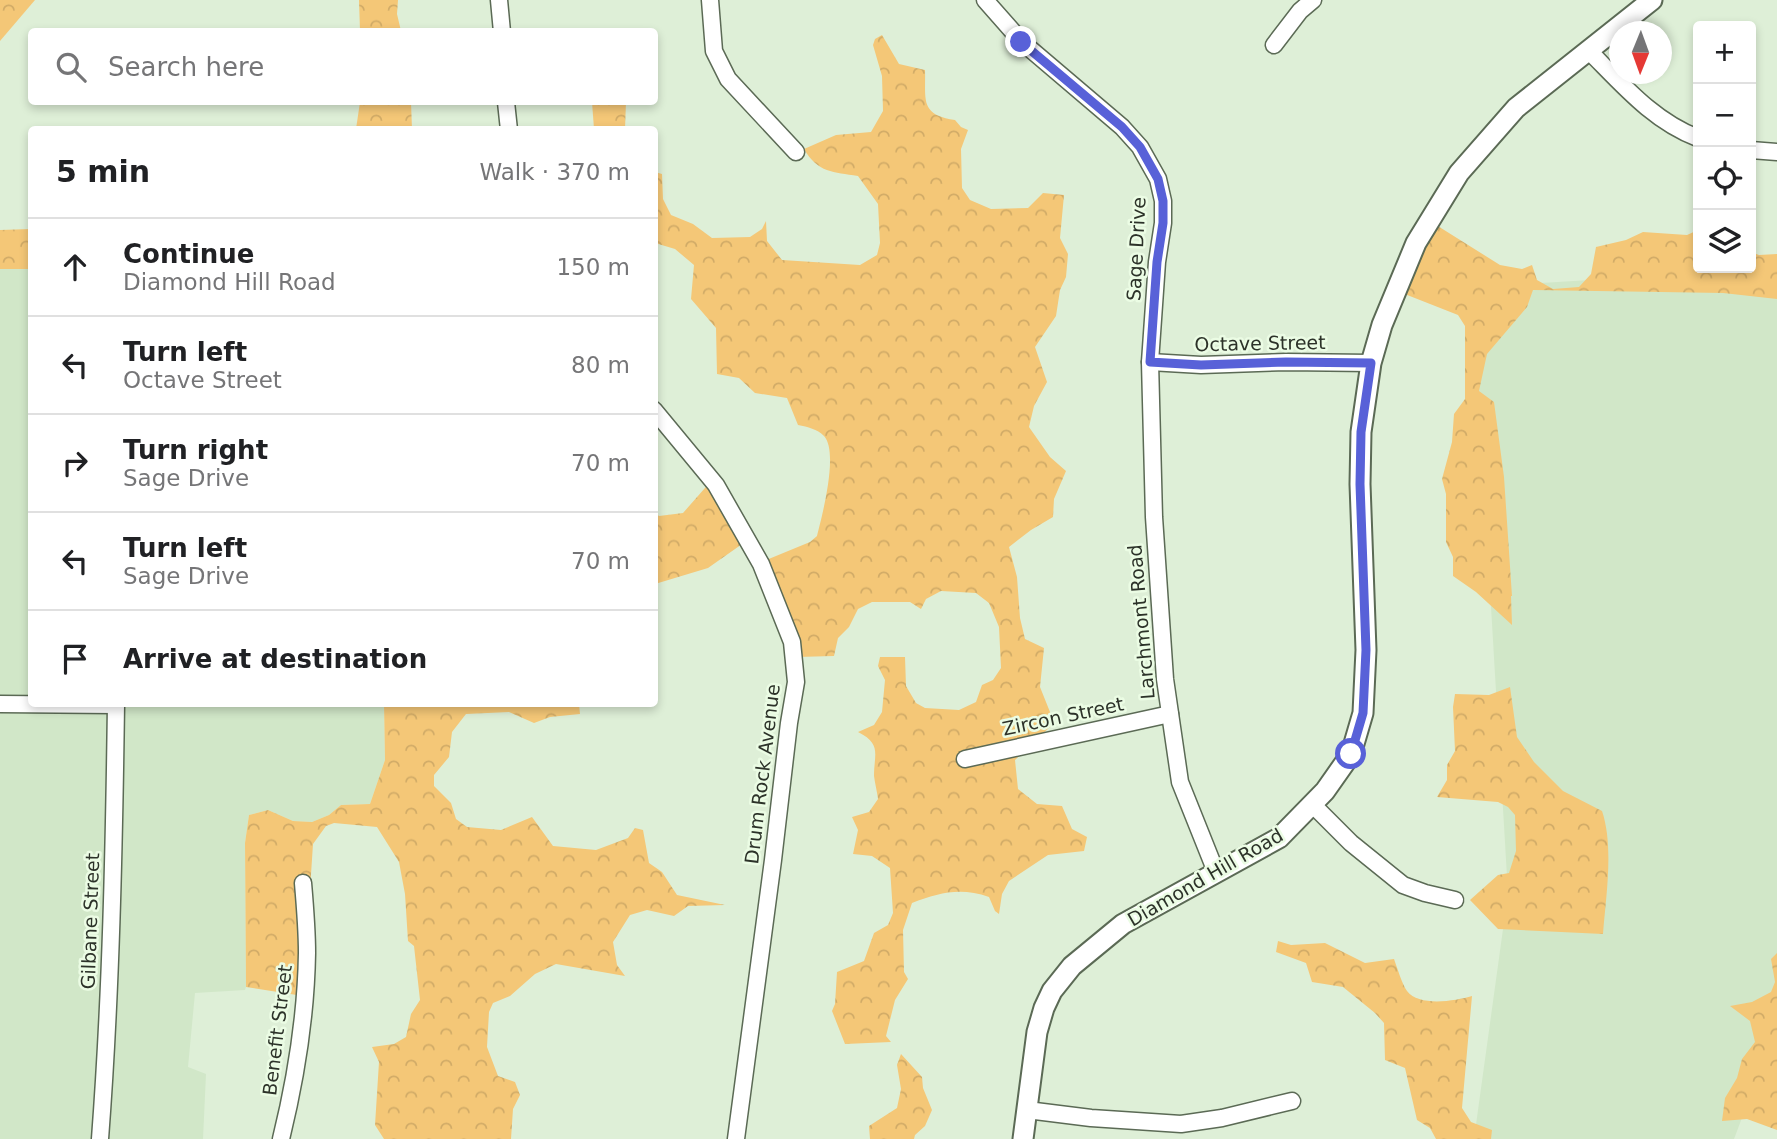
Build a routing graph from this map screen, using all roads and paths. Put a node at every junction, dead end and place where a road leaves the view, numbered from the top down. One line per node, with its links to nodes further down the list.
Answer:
1 (499, 0): 6 (street)
2 (710, 0): 13 (street)
3 (985, 0): 15 (street, Sage Drive)
4 (1652, 0): 8 (street, Diamond Hill Road)
5 (1301, 4): 7 (street)
6 (502, 28)
7 (1274, 45)
8 (1589, 51): 11 (street); 16 (street, Diamond Hill Road)
9 (506, 105): 10 (street)
10 (509, 126)
11 (1693, 136)
12 (1756, 150): 14 (street)
13 (796, 152)
14 (1777, 152)
15 (1150, 362): 16 (street, Octave Street); 21 (street, Larchmont Road)
16 (1371, 363): 23 (street, Diamond Hill Road)
17 (658, 415): 31 (street, Drum Rock Avenue)
18 (0, 704): 19 (street)
19 (28, 704)
20 (116, 707): 29 (street, Gilbane Street)
21 (1170, 713): 22 (street, Zircon Street); 24 (street, Larchmont Road)
22 (965, 759)
23 (1312, 804): 24 (street, Diamond Hill Road); 26 (street)
24 (1216, 872): 28 (street, Diamond Hill Road)
25 (303, 883): 30 (street, Benefit Street)
26 (1455, 900)
27 (1292, 1101): 28 (street)
28 (1027, 1110): 32 (street, Diamond Hill Road)
29 (100, 1139)
30 (281, 1139)
31 (736, 1139)
32 (1023, 1139)

